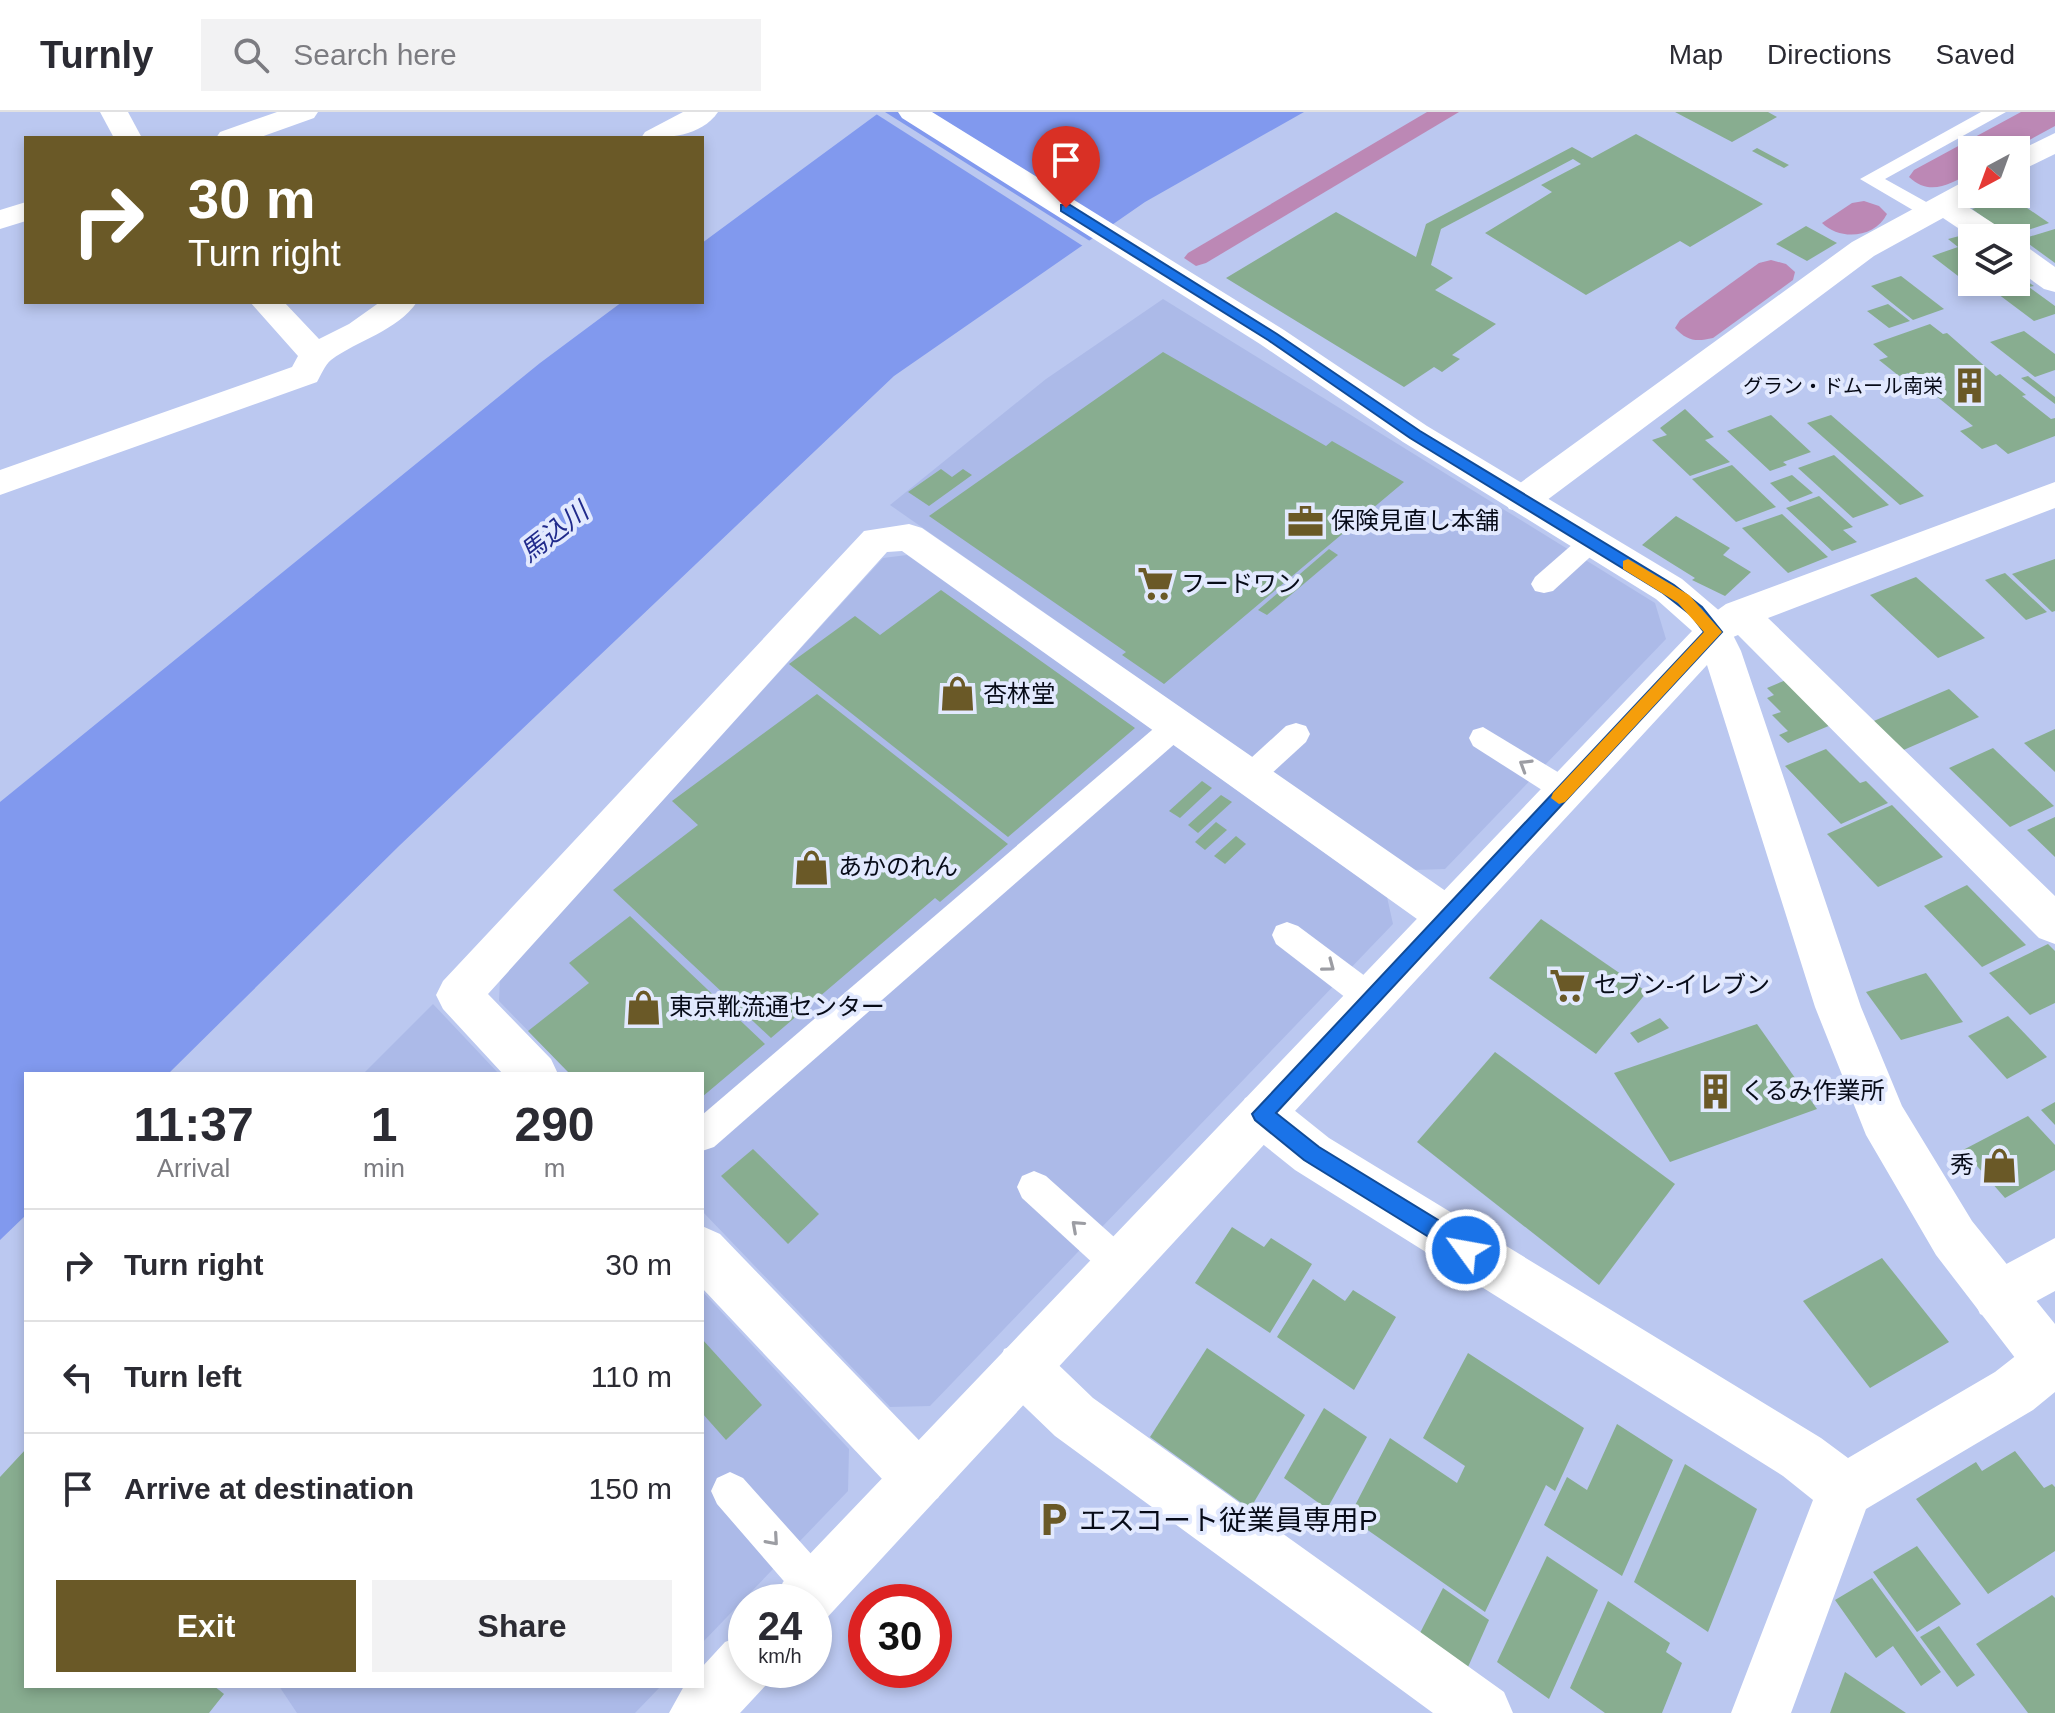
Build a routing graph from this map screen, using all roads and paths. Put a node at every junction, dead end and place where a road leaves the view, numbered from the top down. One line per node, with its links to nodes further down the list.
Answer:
1 (114, 112): 6 (street)
2 (304, 112): 7 (street)
3 (704, 112): 8 (street)
4 (912, 112): 22 (street)
5 (1996, 112): 11 (lane)
6 (127, 136)
7 (236, 136)
8 (659, 136)
9 (2055, 142): 10 (street)
10 (2030, 156)
11 (1948, 202): 14 (street); 22 (street)
12 (24, 212): 13 (street)
13 (0, 220)
14 (1976, 224)
15 (2030, 264): 16 (street)
16 (2055, 282)
17 (268, 304): 19 (street)
18 (398, 304): 19 (street)
19 (315, 355): 20 (street)
20 (0, 483)
21 (2055, 494): 25 (street)
22 (1522, 500): 23 (street)
23 (1591, 542): 24 (lane); 25 (street)
24 (1544, 584)
25 (1727, 623): 30 (street); 32 (street); 42 (street)
26 (1176, 726): 29 (street); 35 (street); 37 (lane)
27 (1296, 734): 29 (lane)
28 (1483, 738): 30 (lane, one-way to 28)
29 (1249, 777): 31 (street)
30 (1566, 791): 31 (street)
31 (1447, 916): 34 (street)
32 (2055, 925)
33 (1287, 935): 34 (lane, one-way to 34)
34 (1370, 998): 36 (street)
35 (532, 1072)
36 (1262, 1114): 41 (street); 46 (street)
37 (704, 1134)
38 (1034, 1187): 41 (lane, one-way to 38)
39 (704, 1253): 45 (street)
40 (2055, 1263): 42 (street)
41 (1120, 1265): 44 (street)
42 (1998, 1296): 43 (street)
43 (2054, 1362): 46 (street)
44 (1023, 1368): 45 (street); 52 (street)
45 (919, 1479): 49 (street)
46 (1845, 1490): 53 (street)
47 (730, 1491): 48 (lane, one-way to 48)
48 (801, 1584)
49 (821, 1584)
50 (728, 1682): 51 (street)
51 (699, 1713)
52 (1483, 1713)
53 (1761, 1713)

